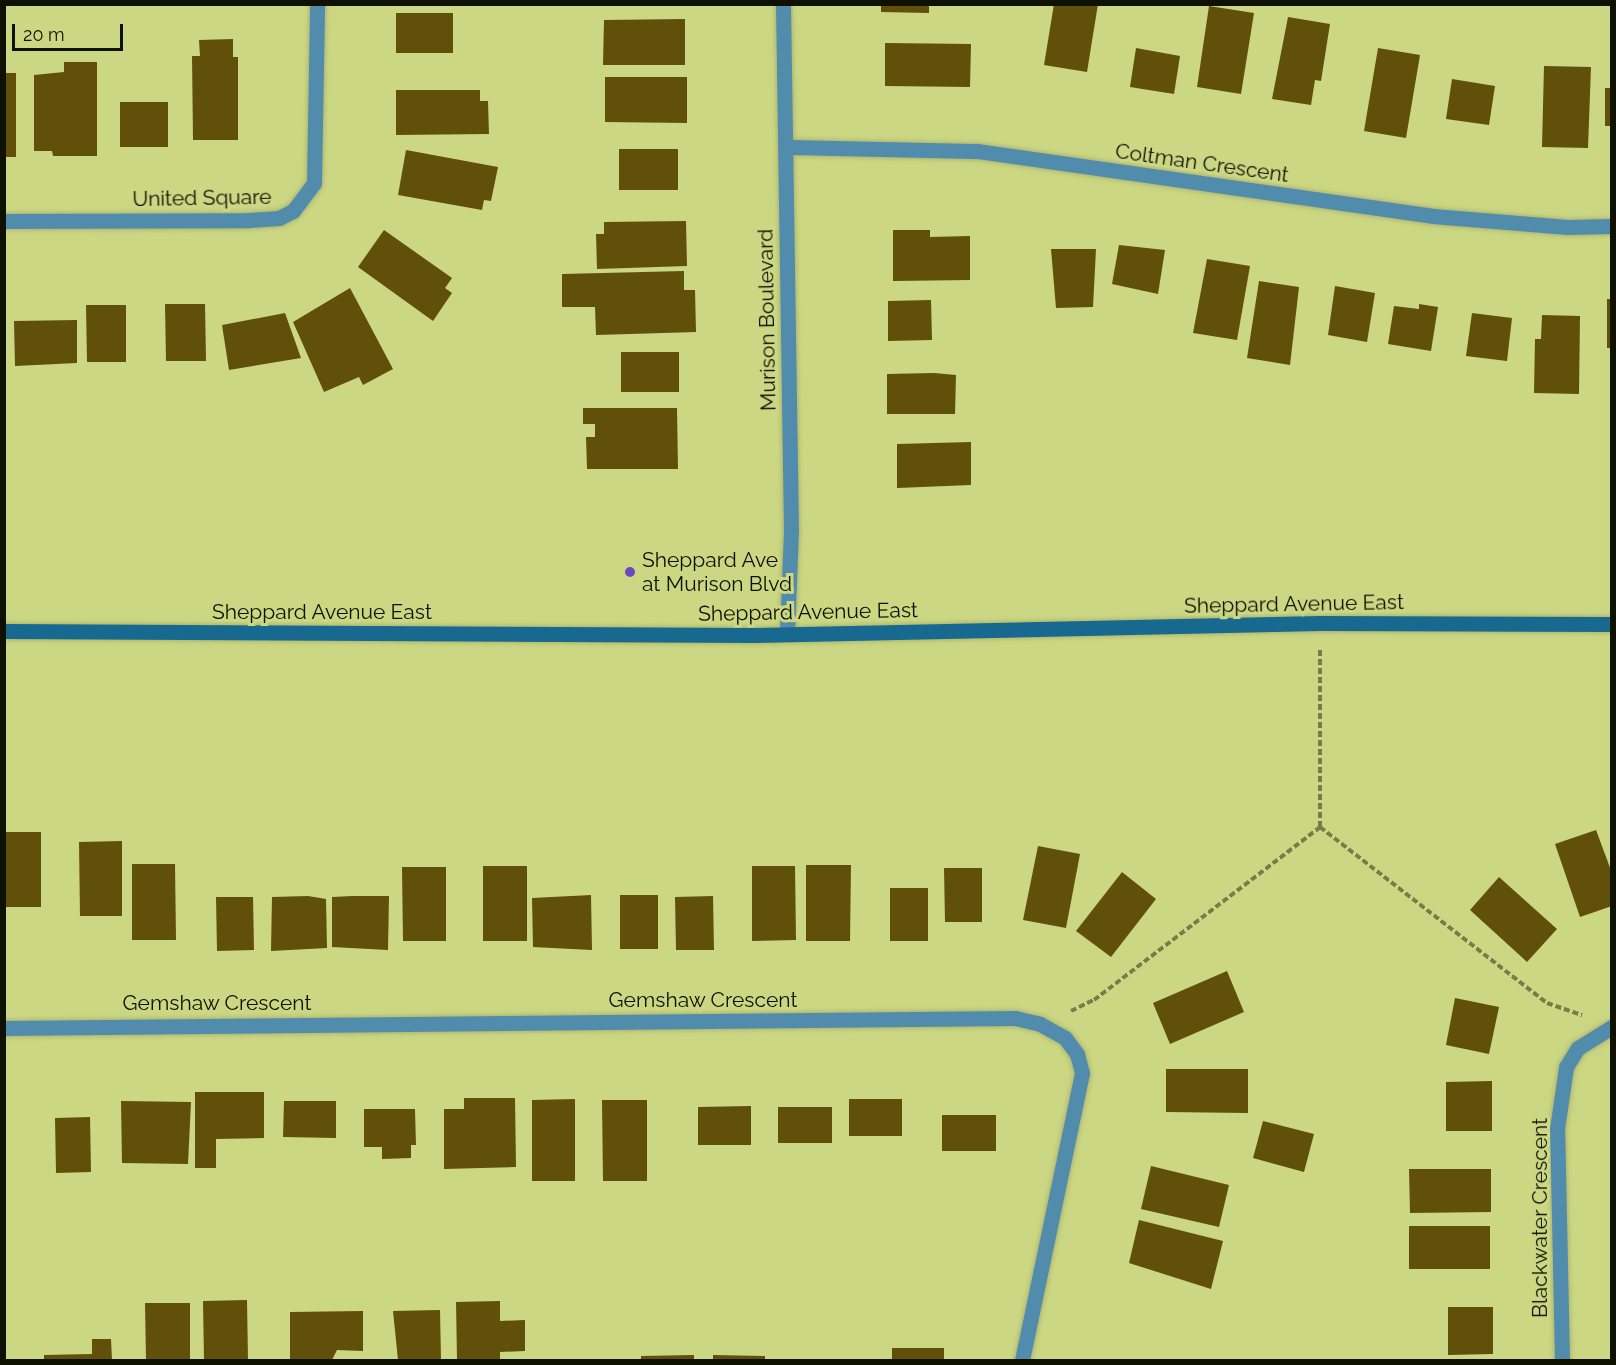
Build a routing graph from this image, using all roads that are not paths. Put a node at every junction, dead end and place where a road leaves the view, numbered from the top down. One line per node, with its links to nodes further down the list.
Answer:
1 (316, 4): 4 (street, United Square)
2 (783, 4): 3 (street, Murison Boulevard)
3 (786, 147): 5 (street, Coltman Crescent); 8 (street, Murison Boulevard)
4 (4, 221)
5 (1611, 226)
6 (1611, 624): 8 (main road, Sheppard Avenue East)
7 (4, 631): 8 (main road, Sheppard Avenue East)
8 (787, 634)
9 (1611, 1027): 12 (street, Blackwater Crescent)
10 (4, 1028): 11 (street, Gemshaw Crescent)
11 (1022, 1360)
12 (1562, 1360)

